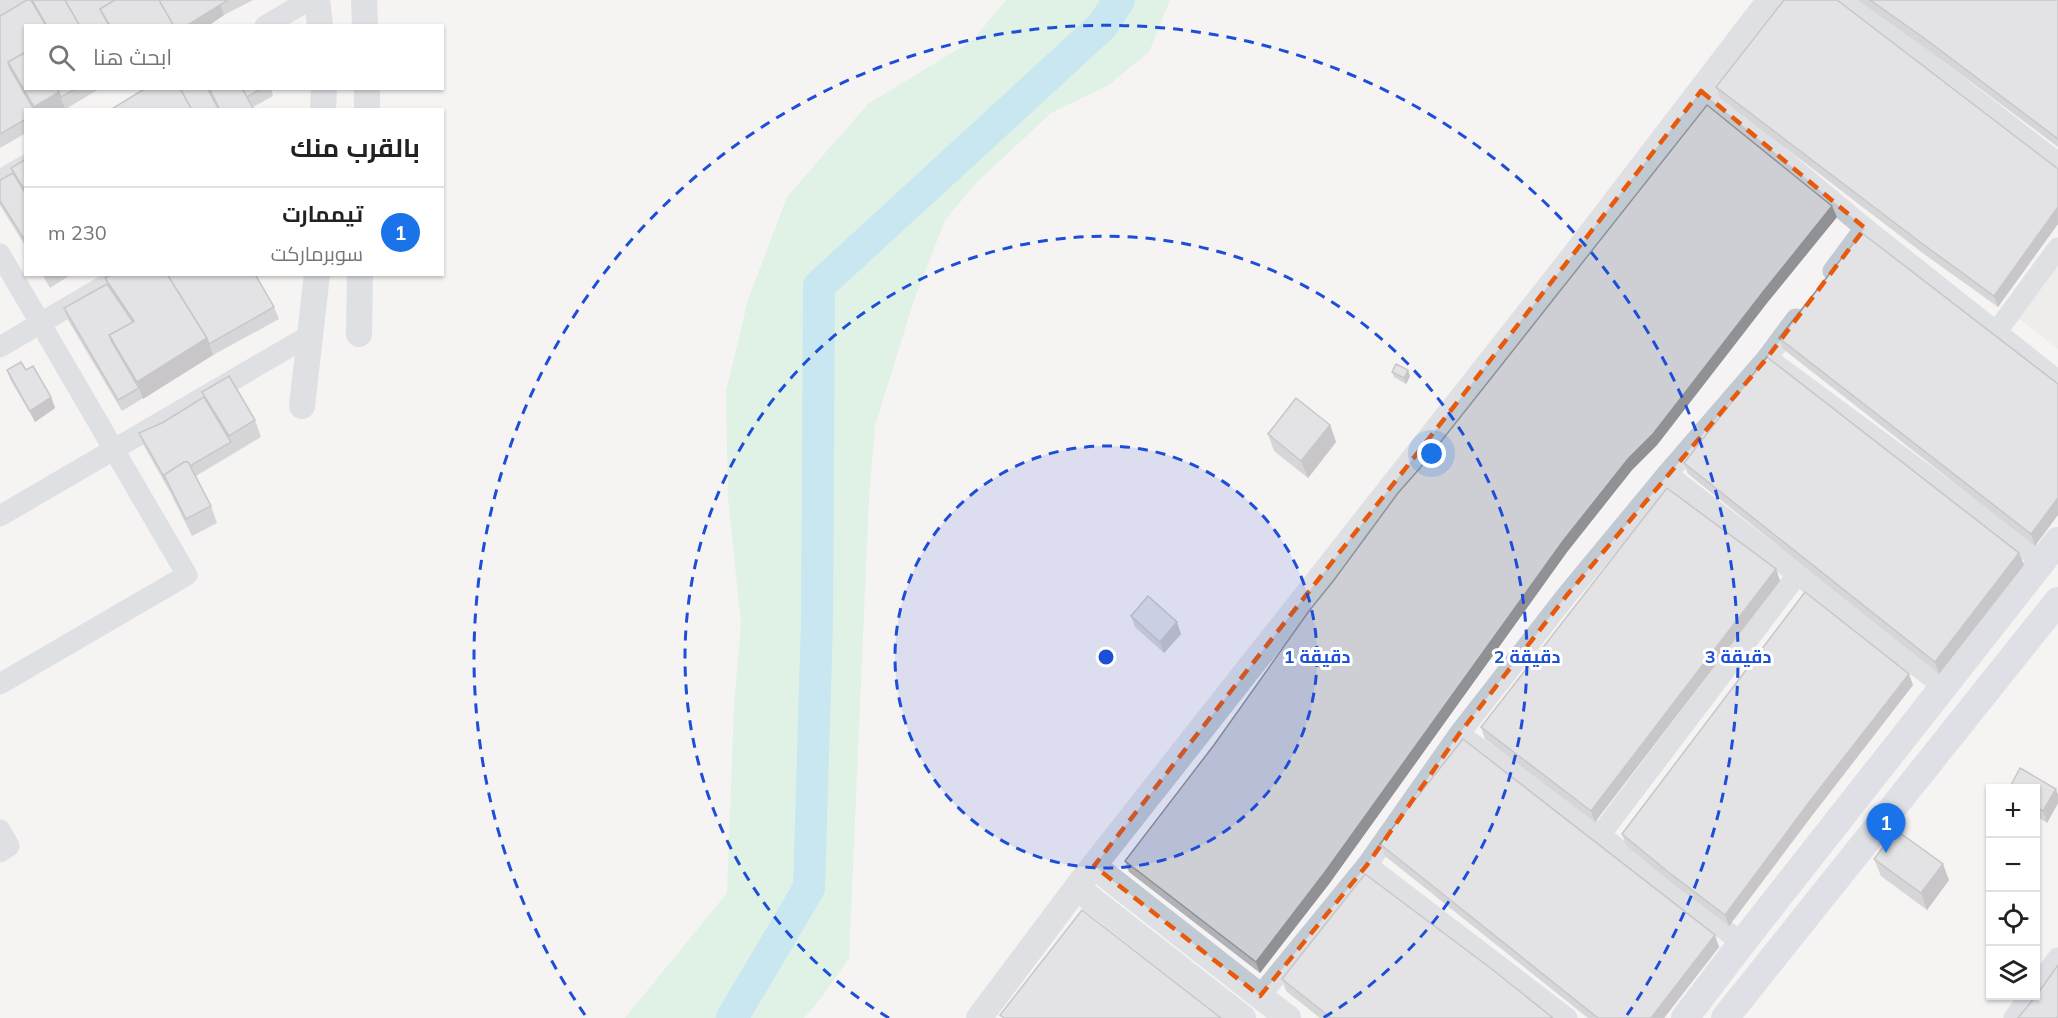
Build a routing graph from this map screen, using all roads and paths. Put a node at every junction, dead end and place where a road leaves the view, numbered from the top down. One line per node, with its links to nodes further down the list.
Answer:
1 (20, 0): 7 (street)
2 (309, 0): 8 (street)
3 (317, 0): 9 (street)
4 (364, 0): 10 (street)
5 (1770, 0): 13 (street)
6 (1846, 0): 16 (street)
7 (0, 12)
8 (268, 24)
9 (320, 24)
10 (365, 24)
11 (324, 90): 14 (street)
12 (367, 90): 15 (street)
13 (1701, 91): 19 (street); 48 (street)
14 (323, 108)
15 (367, 108)
16 (2058, 163)
17 (24, 166): 18 (street)
18 (0, 180)
19 (1865, 228): 25 (street); 28 (street)
20 (2058, 248): 28 (street)
21 (0, 254): 27 (street)
22 (121, 276): 27 (street)
23 (317, 276): 30 (street)
24 (360, 276): 29 (street)
25 (1823, 284)
26 (1809, 302): 32 (street)
27 (40, 324): 31 (street); 35 (street)
28 (1997, 331): 33 (street)
29 (359, 334)
30 (310, 335): 34 (street); 35 (street)
31 (0, 347)
32 (1767, 358): 36 (street); 38 (street)
33 (2058, 381)
34 (302, 406)
35 (114, 450): 37 (street); 41 (street)
36 (1668, 474): 39 (street); 43 (street)
37 (0, 516)
38 (2050, 551): 42 (main road)
39 (1797, 575): 42 (street); 45 (street)
40 (2058, 601): 60 (main road)
41 (0, 684)
42 (1943, 686): 50 (main road)
43 (1459, 734): 45 (street); 47 (street)
44 (0, 830): 46 (street)
45 (1600, 835): 50 (street)
46 (0, 852)
47 (1366, 865): 53 (street); 58 (street)
48 (1094, 866): 49 (street); 53 (street)
49 (1077, 888): 55 (street); 56 (street)
50 (1742, 943): 59 (main road)
51 (2058, 958): 52 (street)
52 (2040, 983)
53 (1260, 996): 57 (street)
54 (2027, 1000): 61 (street)
55 (979, 1018)
56 (1243, 1018)
57 (1288, 1018)
58 (1567, 1018)
59 (1685, 1018)
60 (1725, 1018)
61 (2014, 1018)

